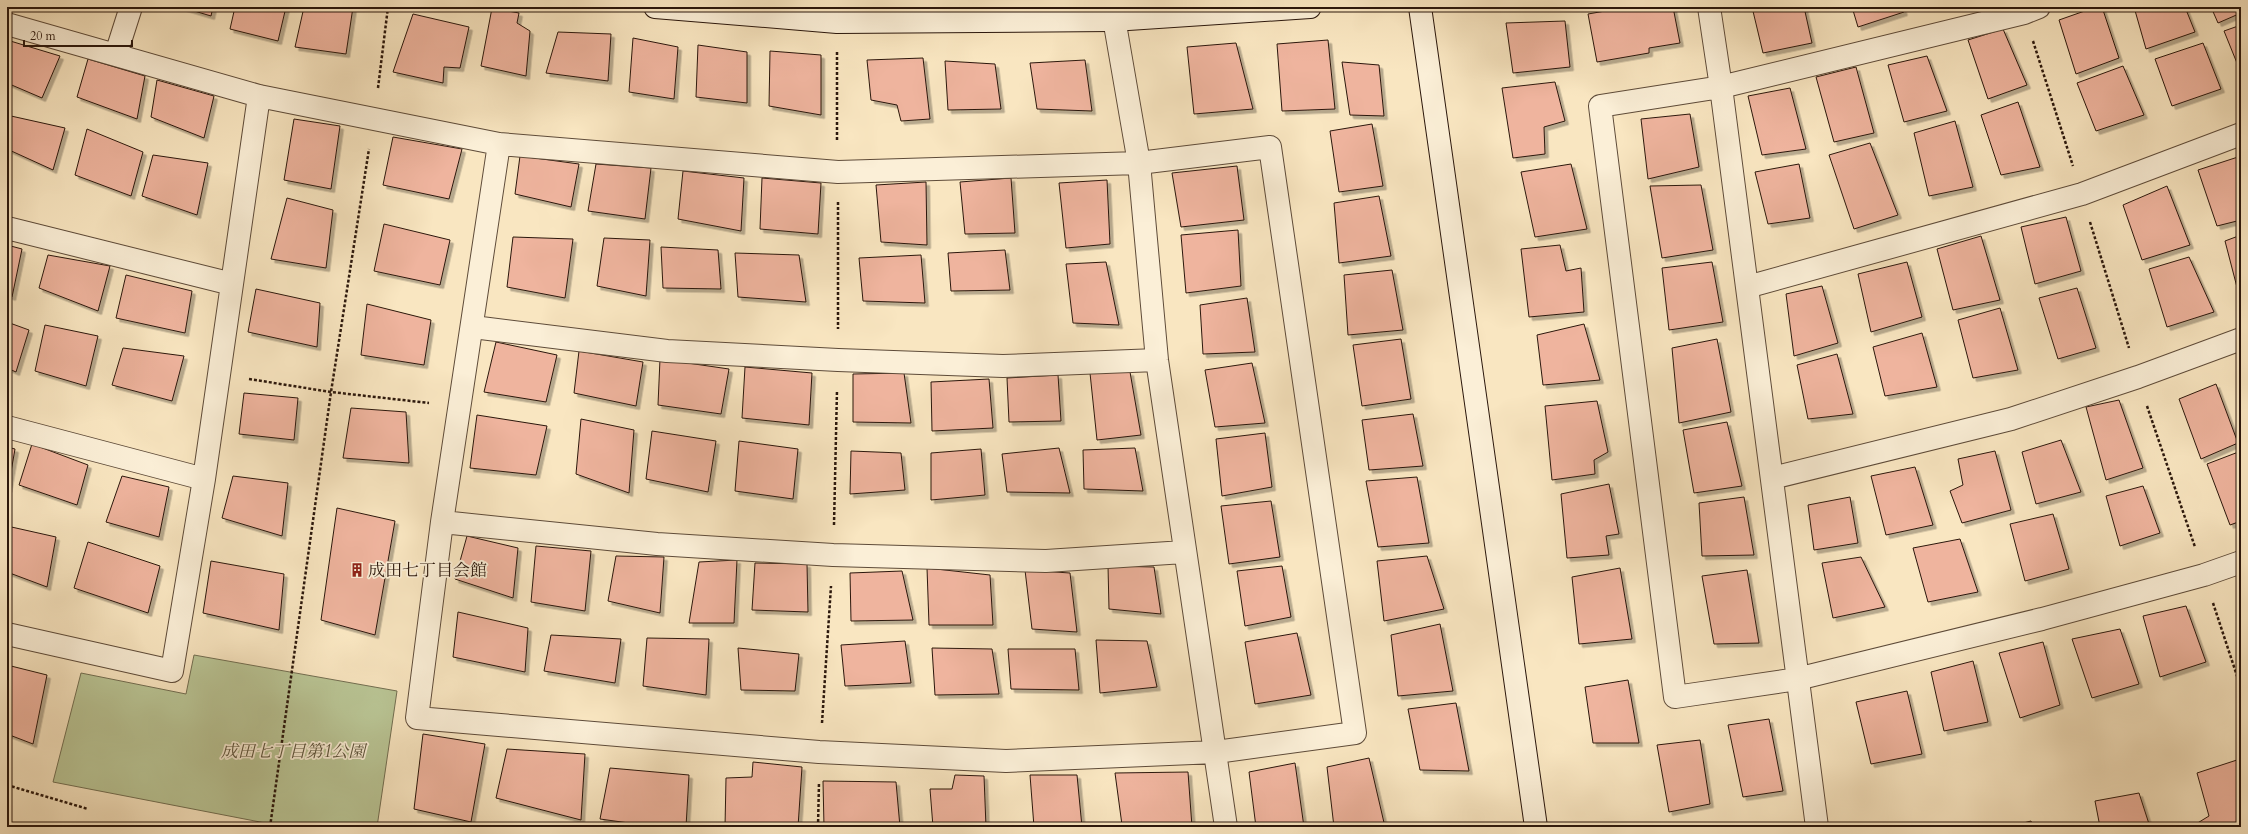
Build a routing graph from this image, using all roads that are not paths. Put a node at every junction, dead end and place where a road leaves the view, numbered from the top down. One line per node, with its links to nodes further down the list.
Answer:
1 (131, 7): 9 (street)
2 (655, 7): 7 (street)
3 (1310, 7): 7 (street)
4 (1420, 7): 31 (street)
5 (1709, 7): 10 (street)
6 (2039, 7): 10 (street)
7 (1113, 14): 14 (street)
8 (7, 24): 9 (street)
9 (116, 54): 11 (street)
10 (1721, 87): 17 (street); 28 (street)
11 (259, 96): 13 (street); 16 (street)
12 (2241, 134): 17 (street)
13 (499, 144): 14 (street); 18 (street)
14 (1139, 163): 20 (street); 29 (street)
15 (7, 228): 16 (street)
16 (232, 284): 23 (street)
17 (1746, 287): 22 (street)
18 (473, 327): 20 (street); 24 (street)
19 (2241, 339): 22 (street)
20 (1157, 360): 25 (street)
21 (7, 427): 23 (street)
22 (1772, 478): 28 (street)
23 (204, 479): 27 (street)
24 (442, 522): 25 (street); 29 (street)
25 (1184, 552): 29 (street)
26 (2241, 562): 28 (street)
27 (7, 634)
28 (1797, 679): 32 (street)
29 (1216, 752): 30 (street)
30 (1226, 827)
31 (1536, 827)
32 (1817, 827)

